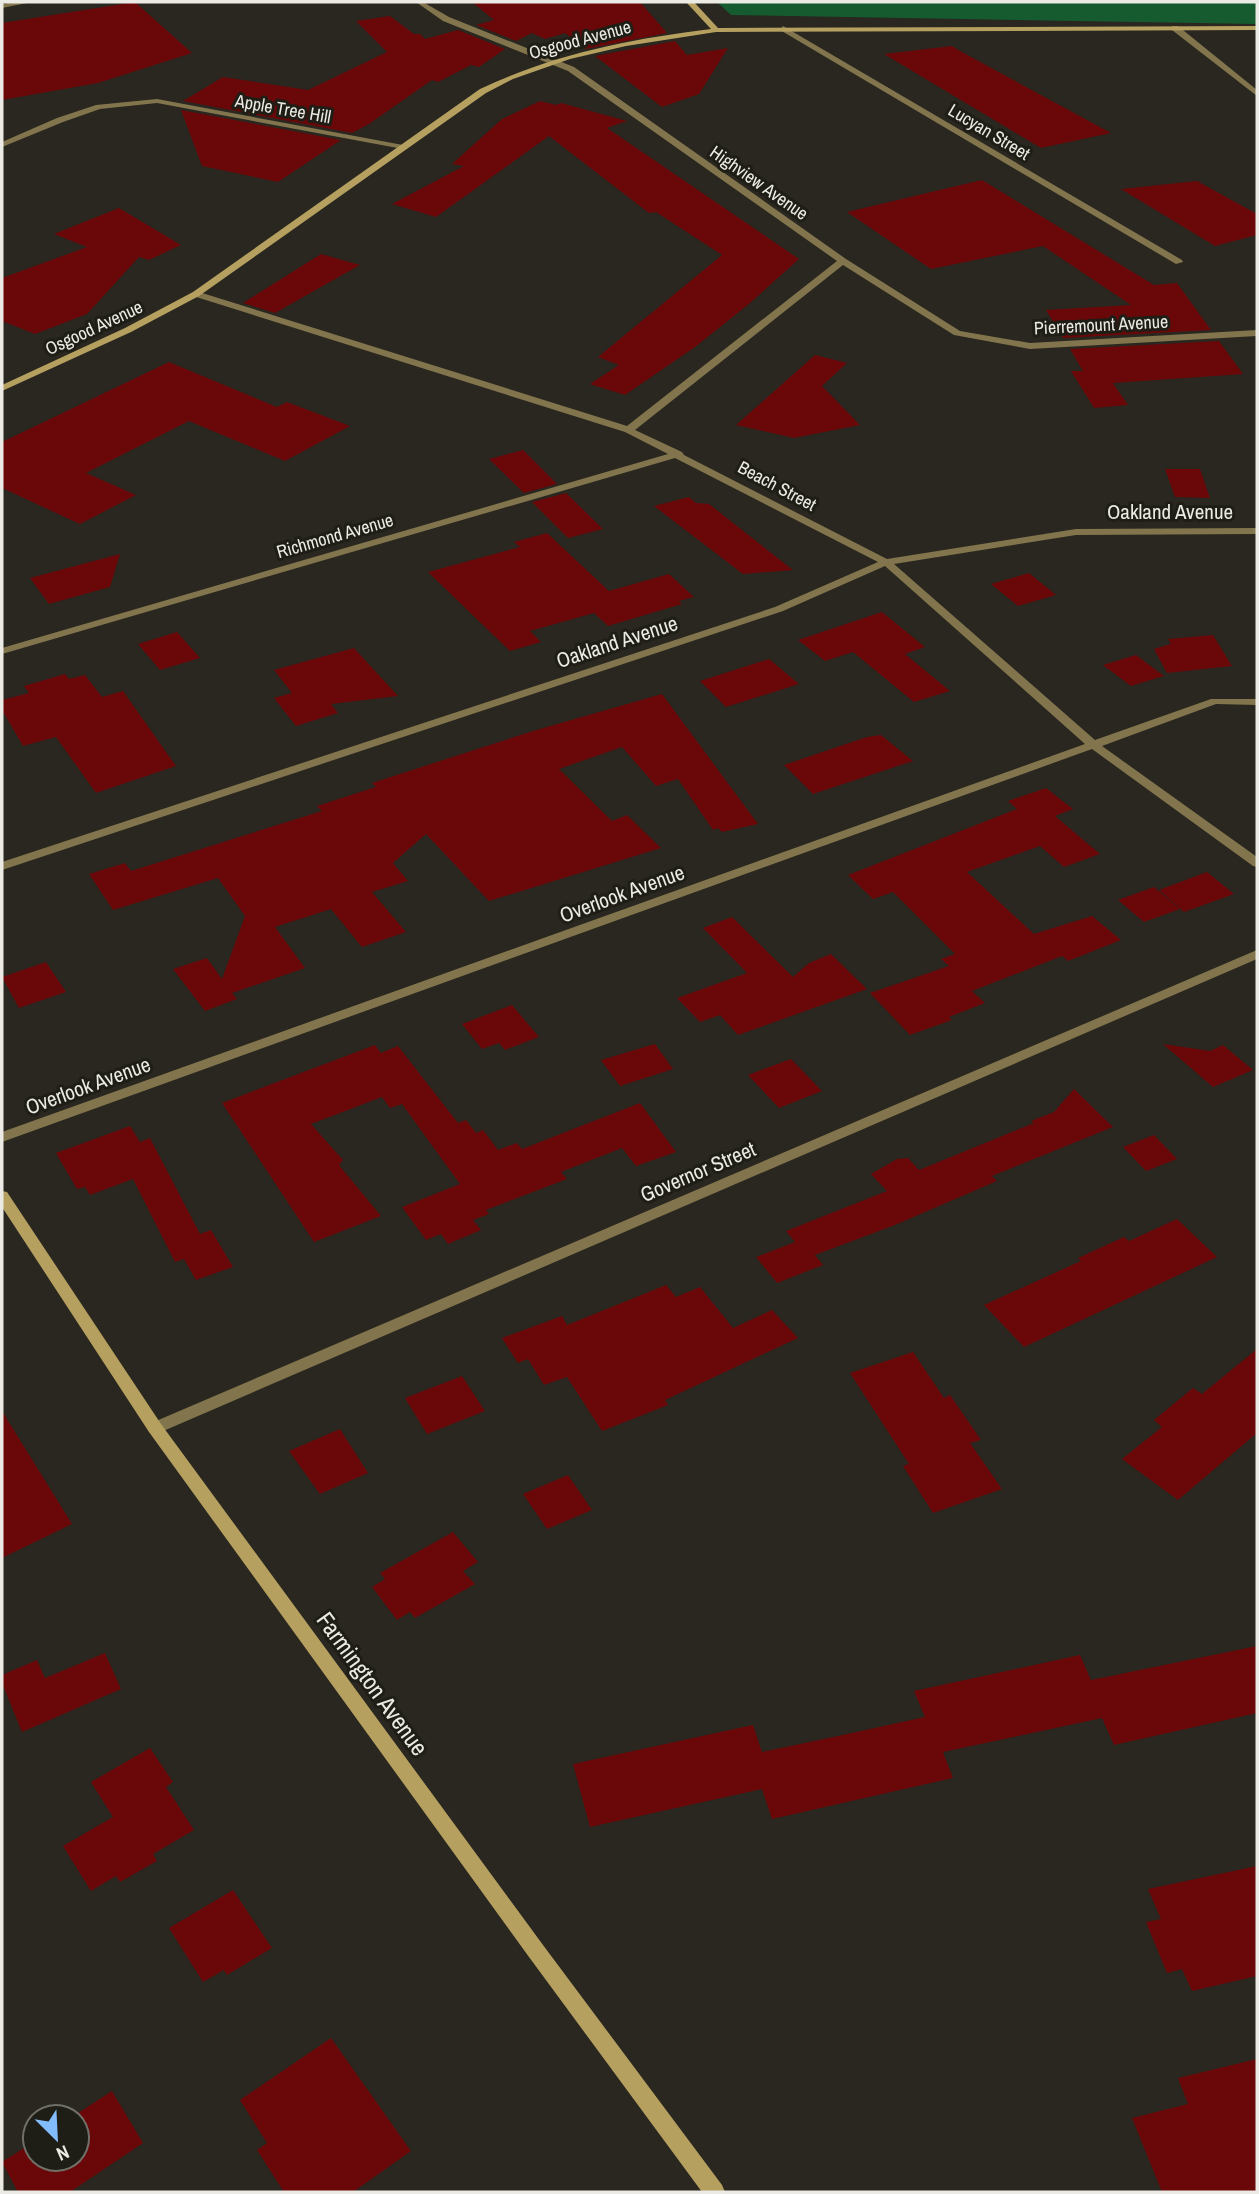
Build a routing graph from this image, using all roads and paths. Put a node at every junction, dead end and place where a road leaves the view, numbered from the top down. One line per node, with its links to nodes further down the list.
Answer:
1 (29, 2): 4 (street)
2 (419, 2): 9 (street, Highview Avenue)
3 (690, 2): 8 (street)
4 (2, 6)
5 (783, 28): 6 (street, Osgood Avenue); 8 (street, Osgood Avenue); 14 (street, Lucyan Street)
6 (1175, 28): 7 (street, Osgood Avenue); 10 (street)
7 (1257, 28)
8 (716, 30): 9 (street, Osgood Avenue)
9 (552, 61): 12 (street, Osgood Avenue); 13 (street, Highview Avenue)
10 (1257, 94)
11 (2, 145): 12 (street, Apple Tree Hill)
12 (403, 147): 15 (street, Osgood Avenue)
13 (843, 261): 16 (street, Pierremount Avenue); 18 (street)
14 (1179, 262)
15 (196, 295): 17 (street, Osgood Avenue); 18 (street, Beach Street)
16 (1257, 333)
17 (2, 388)
18 (628, 430): 19 (street, Beach Street)
19 (679, 454): 21 (street, Beach Street); 22 (street, Richmond Avenue)
20 (1257, 531): 21 (street, Oakland Avenue)
21 (886, 562): 24 (street, Beach Street); 26 (street, Oakland Avenue)
22 (2, 652)
23 (1257, 702): 24 (street, Overlook Avenue)
24 (1093, 745): 25 (street, Beach Street); 28 (street, Overlook Avenue)
25 (1257, 863)
26 (2, 866)
27 (1257, 954): 30 (street, Governor Street)
28 (2, 1137)
29 (2, 1196): 30 (street, Farmington Avenue)
30 (155, 1428): 31 (street, Farmington Avenue)
31 (715, 2192)

